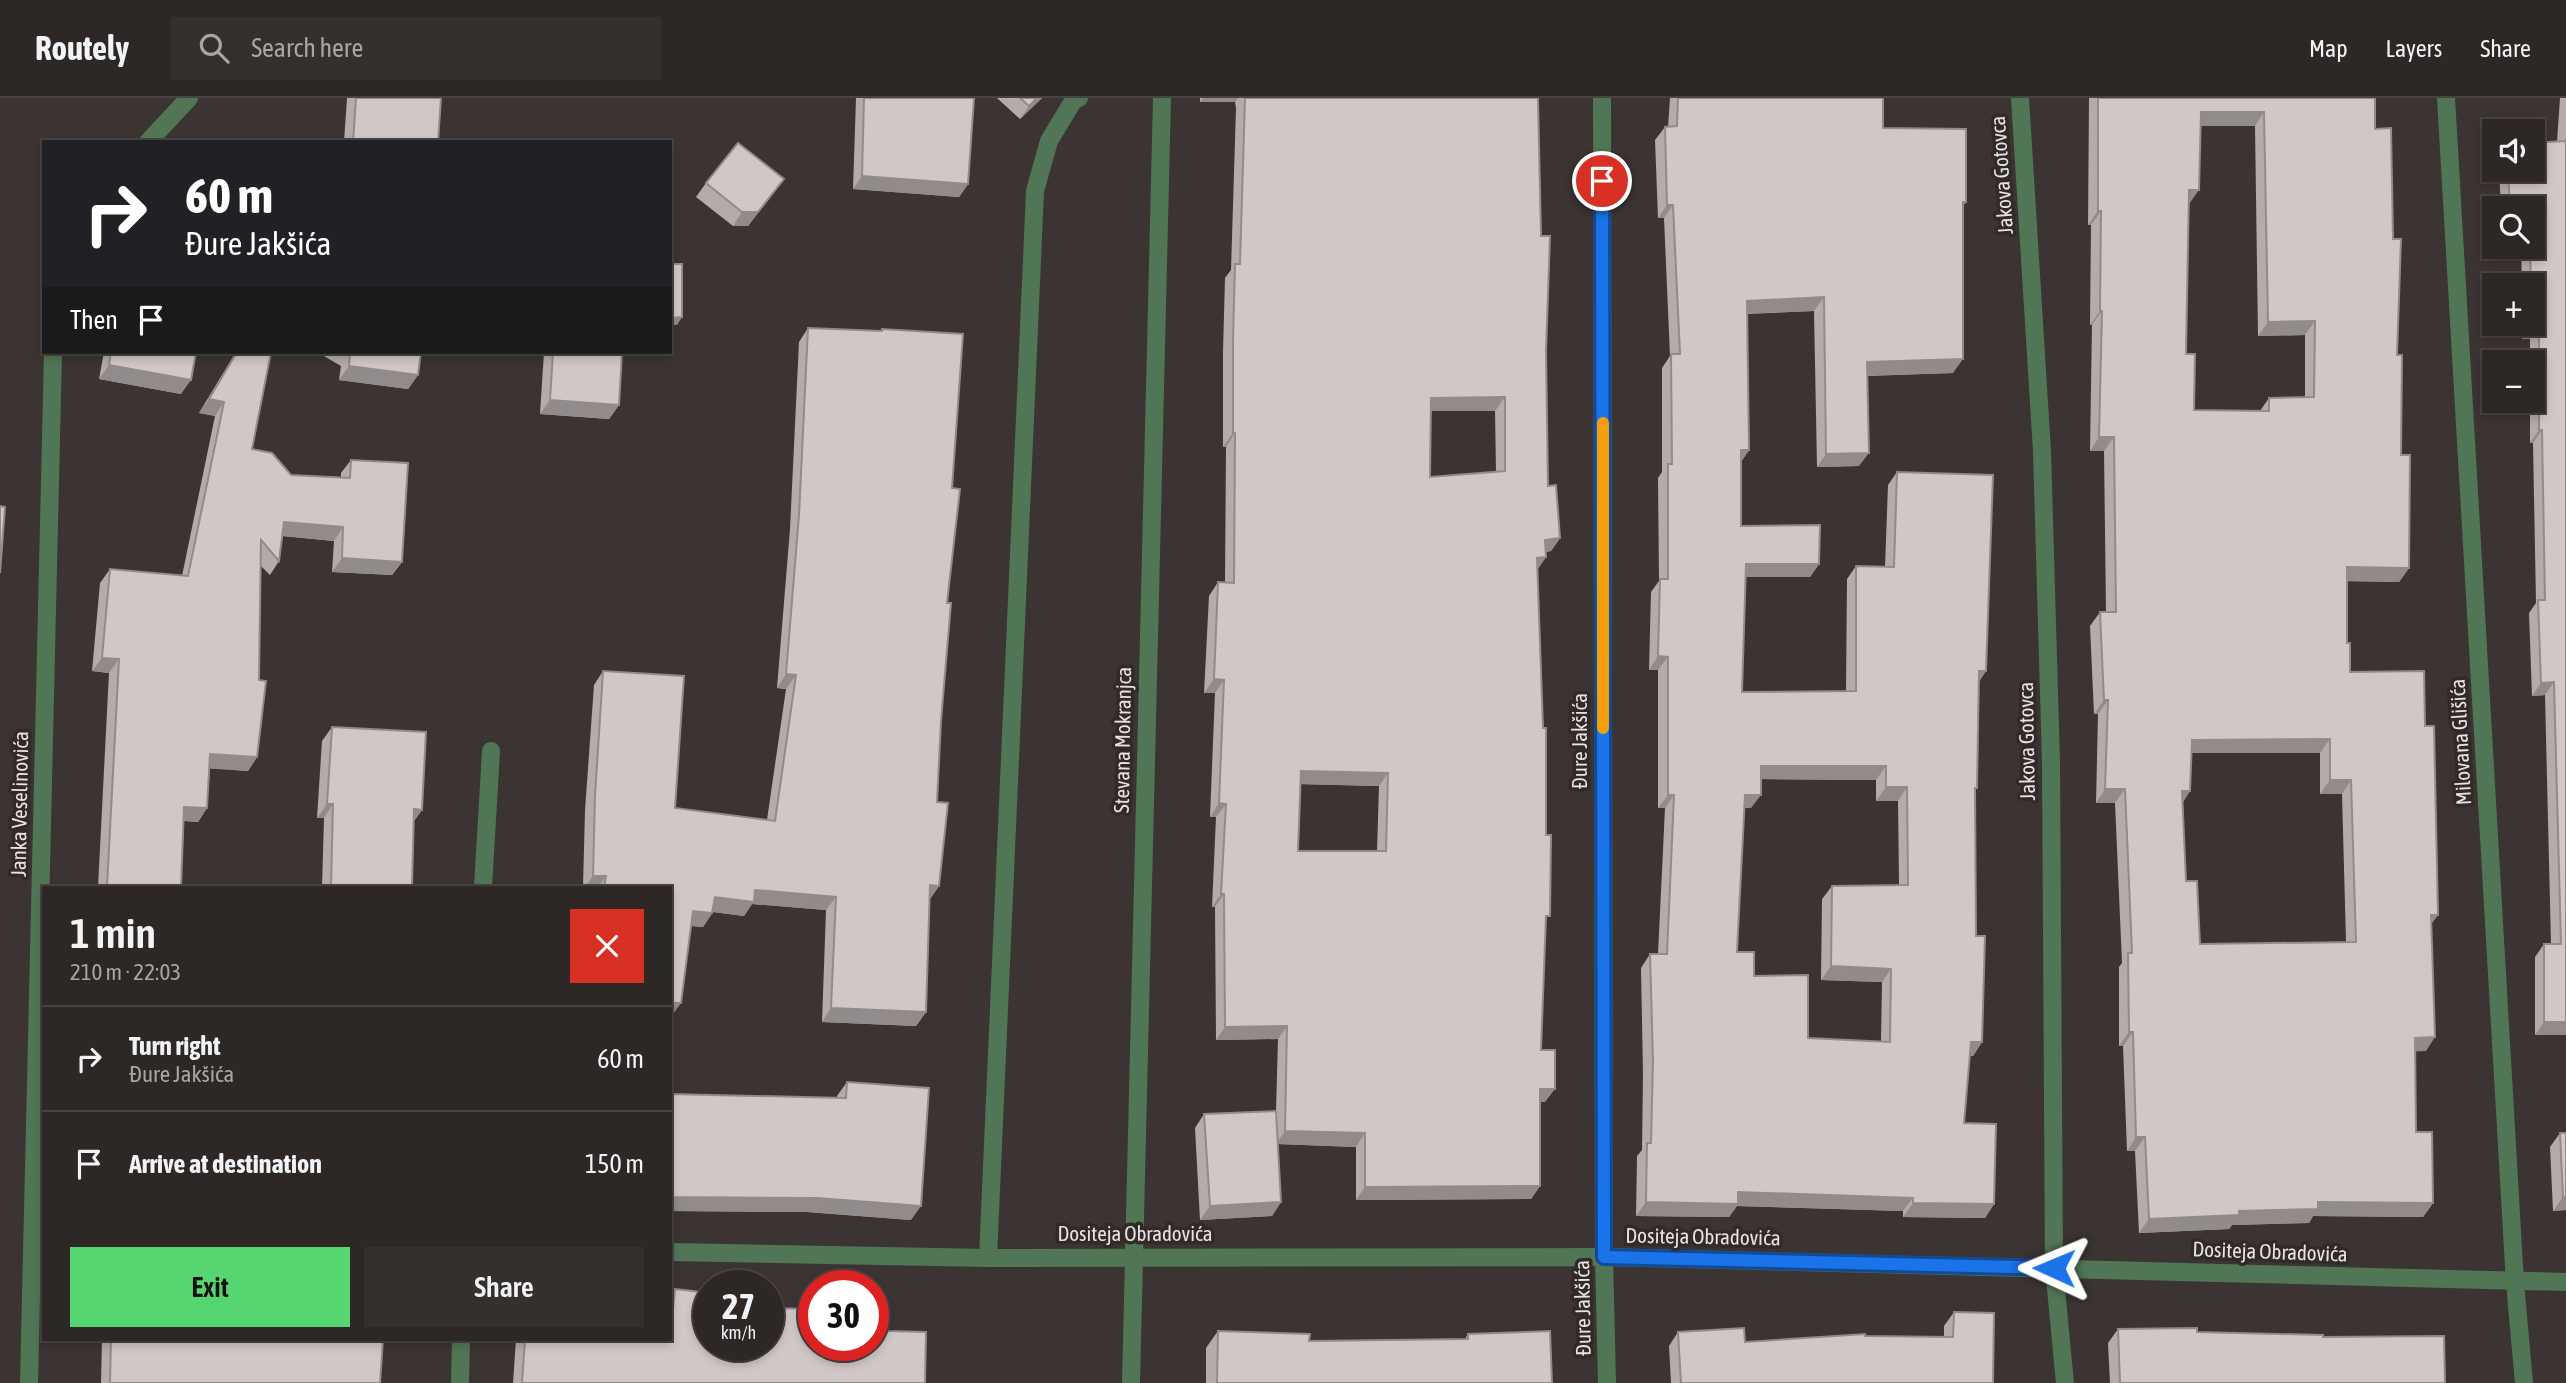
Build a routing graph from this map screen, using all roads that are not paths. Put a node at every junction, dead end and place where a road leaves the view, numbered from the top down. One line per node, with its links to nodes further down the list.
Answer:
1 (189, 98): 7 (street)
2 (1079, 98): 17 (street)
3 (1162, 98): 15 (street, Stevana Mokranjca)
4 (1602, 98): 16 (street, Đure Jakšića)
5 (2020, 98): 18 (street, Jakova Gotovca)
6 (2446, 98): 20 (street, Milovana Glišića)
7 (150, 140)
8 (53, 354): 10 (street, Janka Veselinovića)
9 (491, 751): 11 (street)
10 (44, 886)
11 (483, 886)
12 (42, 1008): 13 (street, Janka Veselinovića)
13 (38, 1246): 22 (street, Janka Veselinovića)
14 (672, 1252): 17 (street, Dositeja Obradovića)
15 (1132, 1257): 16 (street, Dositeja Obradovića); 17 (street, Dositeja Obradovića); 24 (street, Stevana Mokranjca)
16 (1604, 1257): 18 (street, Dositeja Obradovića); 25 (street, Đure Jakšića)
17 (988, 1258)
18 (2054, 1268): 20 (street, Dositeja Obradovića); 26 (street, Jakova Gotovca)
19 (2566, 1282): 20 (street, Dositeja Obradovića)
20 (2515, 1283): 27 (street, Milovana Glišića)
21 (461, 1341): 23 (street)
22 (29, 1383)
23 (460, 1383)
24 (1131, 1383)
25 (1607, 1383)
26 (2065, 1383)
27 (2524, 1383)

